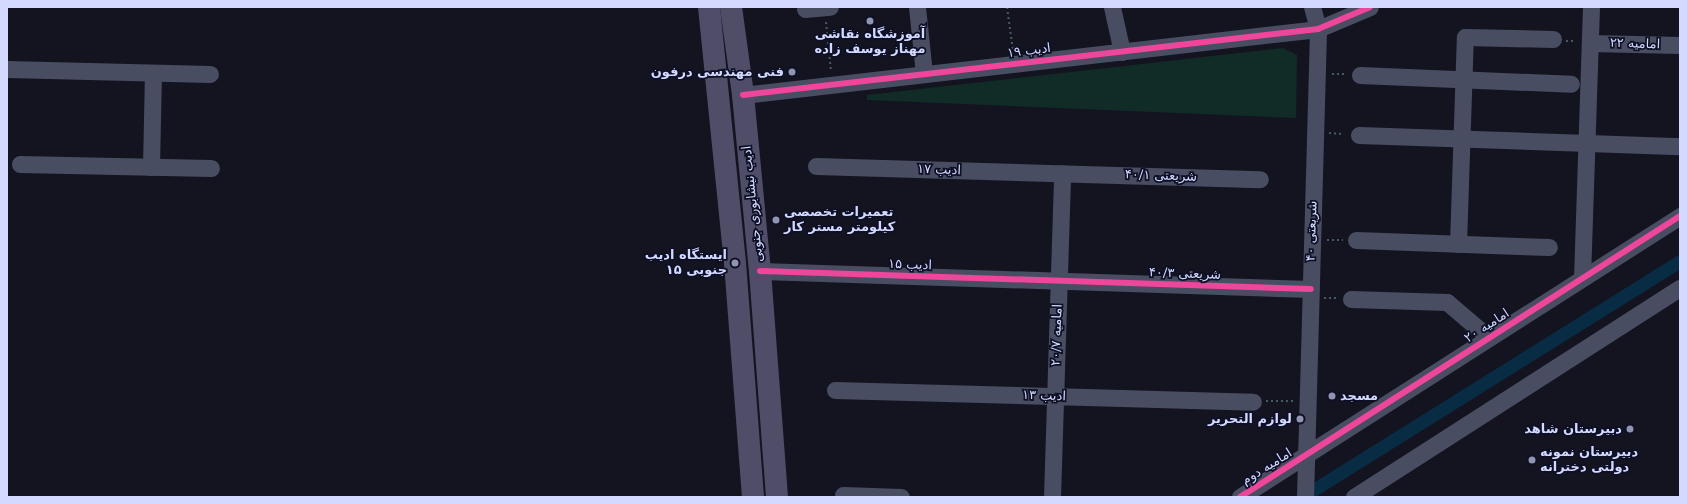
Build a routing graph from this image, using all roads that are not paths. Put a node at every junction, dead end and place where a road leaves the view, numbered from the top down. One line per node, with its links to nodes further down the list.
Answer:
1 (709, 7): 50 (main road, ادیب نیشابوری جنوبی)
2 (732, 7): 23 (main road, ادیب نیشابوری جنوبی)
3 (825, 7): 4 (street); 10 (street)
4 (830, 7)
5 (917, 7): 19 (street)
6 (1112, 7): 15 (street)
7 (1312, 7): 11 (street, شریعتی ۴۰)
8 (1370, 7): 11 (street, ادیب ۱۹)
9 (1591, 7): 13 (street)
10 (805, 9)
11 (1318, 29): 15 (street, ادیب ۱۹); 42 (street, شریعتی ۴۰)
12 (1553, 40): 21 (street)
13 (1590, 43): 14 (street, امامیه ۲۲); 26 (street)
14 (1680, 46)
15 (1122, 52): 19 (street, ادیب ۱۹)
16 (7, 70): 17 (street)
17 (153, 73): 18 (street); 30 (street)
18 (210, 74)
19 (924, 74): 23 (street, ادیب ۱۹)
20 (1360, 75): 21 (street)
21 (1464, 80): 22 (street); 25 (street)
22 (1571, 84)
23 (743, 95): 38 (main road, ادیب نیشابوری جنوبی)
24 (1359, 135): 25 (street)
25 (1462, 139): 26 (street); 36 (street)
26 (1587, 143): 27 (street); 39 (street)
27 (1680, 146)
28 (20, 164): 30 (street)
29 (816, 166): 32 (street, ادیب ۱۷)
30 (151, 167): 31 (street)
31 (211, 168)
32 (1062, 174): 33 (street, شریعتی ۴۰/۱); 40 (street, امامیه ۲۰/۷)
33 (1260, 179)
34 (1680, 216): 39 (street, امامیه ۲۰)
35 (1356, 240): 36 (street)
36 (1458, 244): 37 (street)
37 (1549, 247)
38 (760, 270): 40 (street, ادیب ۱۵); 51 (main road, ادیب نیشابوری جنوبی)
39 (1582, 278): 44 (street, امامیه ۲۰)
40 (1059, 281): 42 (street, شریعتی ۴۰/۳); 46 (street, امامیه ۲۰/۷)
41 (1680, 288): 56 (street)
42 (1310, 293): 48 (street, شریعتی ۴۰)
43 (1351, 299): 44 (street)
44 (1489, 338): 48 (street, امامیه ۲۰)
45 (835, 390): 46 (street, ادیب ۱۳)
46 (1056, 396): 47 (street, ادیب ۱۳); 53 (street, امامیه ۲۰/۷)
47 (1253, 402)
48 (1306, 456): 54 (street, امامیه دوم); 55 (street, شریعتی ۴۰)
49 (843, 495): 52 (street)
50 (753, 497)
51 (777, 497)
52 (901, 497)
53 (1052, 497)
54 (1240, 497)
55 (1305, 497)
56 (1354, 497)

